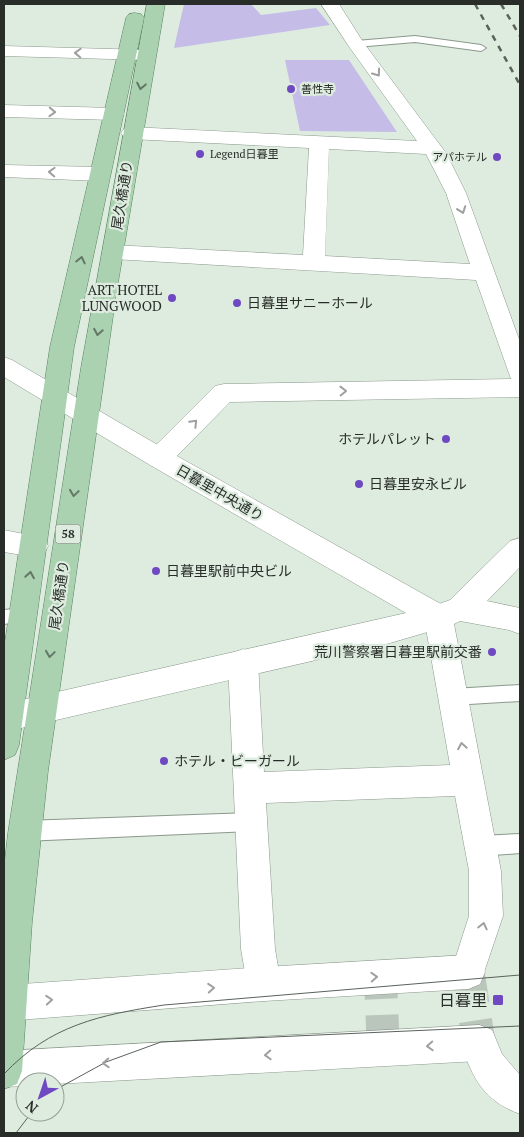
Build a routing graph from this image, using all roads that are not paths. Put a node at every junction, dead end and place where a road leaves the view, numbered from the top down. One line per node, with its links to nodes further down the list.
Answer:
1 (138, 4): 7 (main road, 尾久橋通り / 58)
2 (156, 4): 7 (main road, 尾久橋通り / 58)
3 (330, 4): 4 (street)
4 (356, 44): 5 (lane); 12 (street, one-way to 12)
5 (481, 48)
6 (4, 51): 7 (street, one-way to 6)
7 (137, 54): 9 (main road, 尾久橋通り / 58); 10 (main road, 尾久橋通り / 58, one-way to 10)
8 (4, 111): 9 (street, one-way to 9)
9 (114, 114): 14 (main road, 尾久橋通り / 58)
10 (131, 133): 11 (street); 15 (main road, 尾久橋通り / 58)
11 (319, 142): 12 (street); 16 (street)
12 (432, 148): 17 (street, one-way to 17)
13 (4, 171): 14 (street, one-way to 13)
14 (100, 174): 21 (main road, 尾久橋通り / 58, one-way to 14)
15 (113, 252): 16 (street); 22 (main road, 尾久橋通り / 58, one-way to 22)
16 (314, 263): 17 (street)
17 (484, 274): 19 (street)
18 (4, 366): 21 (street, 日暮里中央通り)
19 (520, 374)
20 (520, 388): 23 (street, one-way to 20)
21 (56, 397): 22 (street, 日暮里中央通り); 25 (main road, 尾久橋通り / 58)
22 (85, 414): 23 (street, 日暮里中央通り); 33 (main road, 尾久橋通り / 58, one-way to 33)
23 (159, 458): 27 (street, 日暮里中央通り)
24 (4, 541): 25 (street)
25 (34, 546): 28 (main road, 尾久橋通り / 58, one-way to 25)
26 (520, 549): 27 (street)
27 (449, 613): 29 (street); 30 (street); 32 (street)
28 (14, 616): 34 (main road, 尾久橋通り / 58)
29 (520, 621)
30 (243, 662): 33 (street); 36 (street)
31 (520, 692): 32 (lane)
32 (453, 697): 35 (street, one-way to 32)
33 (42, 709): 34 (street); 38 (main road, 尾久橋通り / 58)
34 (5, 727)
35 (468, 780): 36 (street); 40 (street)
36 (250, 788): 37 (street)
37 (251, 822): 38 (lane); 41 (street)
38 (24, 831): 42 (main road, 尾久橋通り / 58)
39 (520, 844): 40 (lane)
40 (481, 846): 41 (street, one-way to 40)
41 (264, 984): 42 (street, one-way to 41)
42 (6, 1006): 43 (main road, 尾久橋通り / 58)
43 (4, 1069): 44 (street, one-way to 43)
44 (520, 1096)

